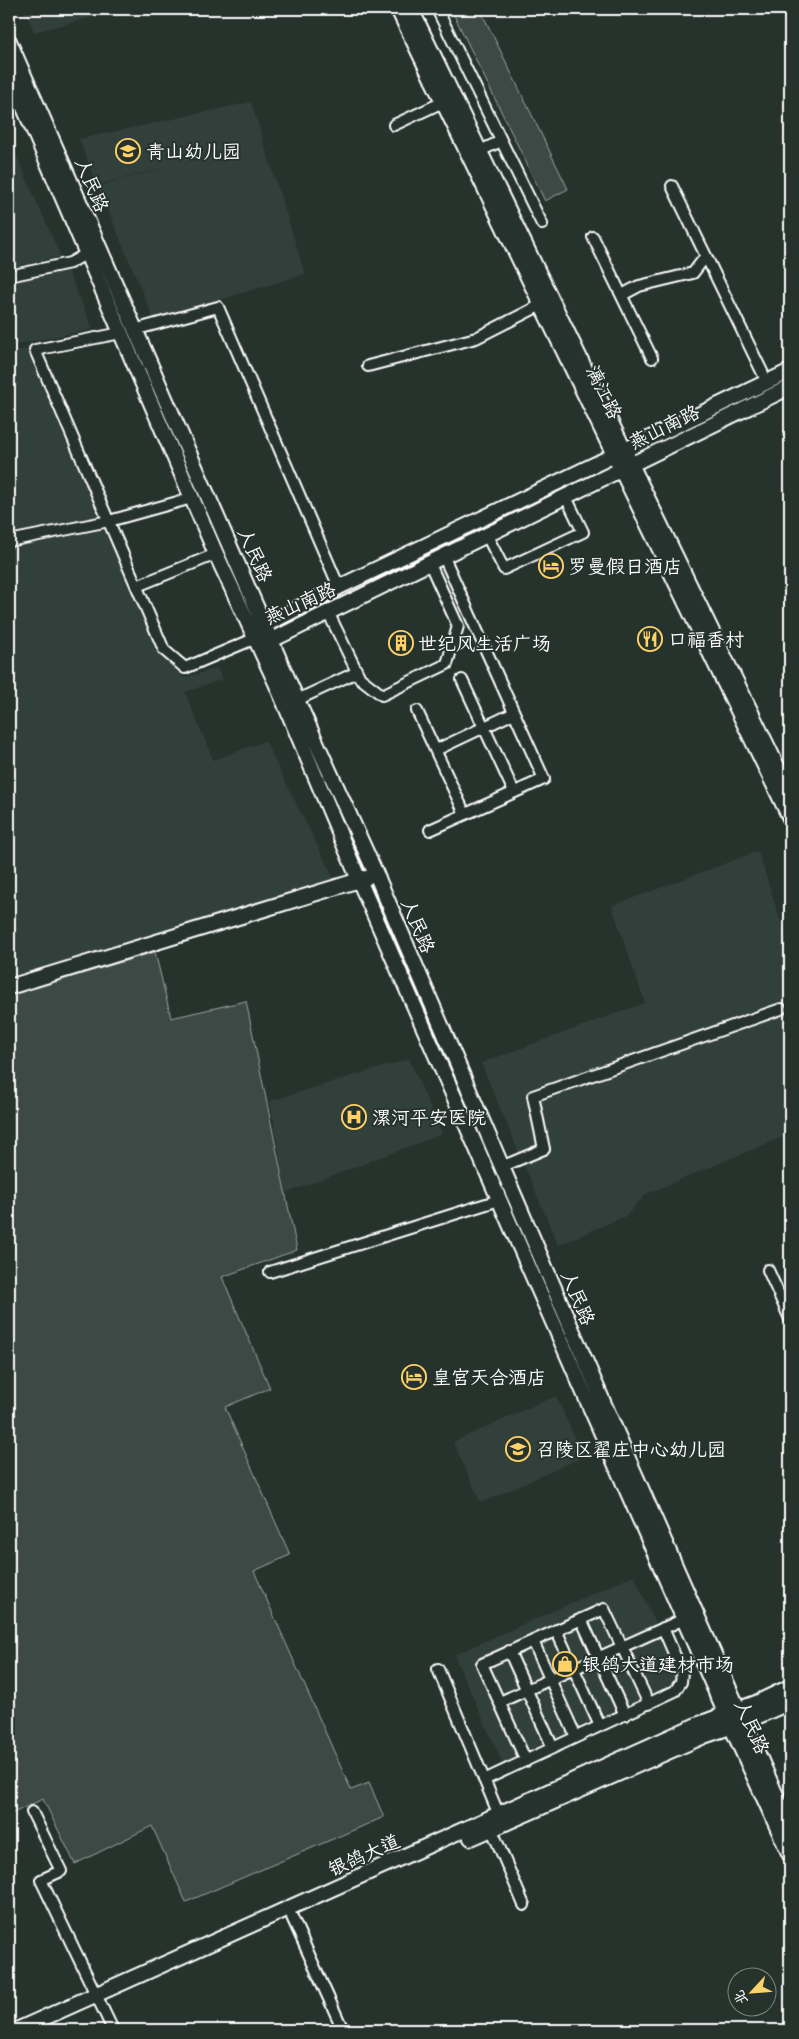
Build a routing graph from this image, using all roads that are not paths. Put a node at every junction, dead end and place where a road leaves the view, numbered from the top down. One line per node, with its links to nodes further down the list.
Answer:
1 (398, 9): 6 (main road, 漓江路)
2 (411, 9): 9 (main road, 漓江路)
3 (437, 9): 8 (street)
4 (9, 41): 18 (main road, 人民路)
5 (9, 73): 13 (main road, 人民路)
6 (443, 102): 7 (street); 17 (main road, 漓江路)
7 (394, 125)
8 (501, 141): 9 (street); 11 (street)
9 (480, 151): 25 (main road, 漓江路)
10 (672, 186): 14 (street)
11 (542, 224)
12 (593, 236): 16 (street)
13 (86, 254): 15 (street); 18 (main road, 人民路)
14 (706, 256): 16 (street); 22 (street)
15 (9, 276)
16 (622, 295): 19 (street)
17 (541, 305): 20 (street); 25 (main road, 漓江路)
18 (128, 332): 28 (main road, 人民路); 29 (street); 37 (street); 39 (main road, 人民路)
19 (652, 358)
20 (368, 366)
21 (790, 371): 22 (main road, 燕山南路)
22 (767, 382): 24 (main road); 25 (main road, 燕山南路)
23 (790, 387): 24 (main road, 燕山南路)
24 (774, 395): 26 (main road, 燕山南路)
25 (619, 452): 26 (main road, 漓江路); 30 (main road, 燕山南路)
26 (625, 466): 27 (main road, 燕山南路); 50 (main road, 漓江路); 52 (main road, 漓江路)
27 (565, 495): 31 (main road, 燕山南路); 31 (street)
28 (192, 498): 29 (street); 33 (main road, 人民路)
29 (109, 521): 32 (street); 36 (street)
30 (471, 523): 31 (main road); 37 (main road, 燕山南路)
31 (482, 536): 34 (main road, 燕山南路)
32 (9, 541)
33 (216, 554): 36 (street); 40 (main road, 人民路)
34 (443, 555): 35 (main road, 燕山南路); 46 (street)
35 (429, 562): 38 (main road, 燕山南路); 42 (street)
36 (137, 586): 40 (street)
37 (339, 587): 39 (main road, 燕山南路)
38 (328, 612): 41 (main road, 燕山南路); 42 (street)
39 (265, 625): 40 (main road, 燕山南路); 41 (main road, 人民路)
40 (256, 638): 41 (main road, 燕山南路); 55 (main road, 人民路)
41 (272, 640): 44 (main road, 人民路)
42 (358, 672): 44 (street)
43 (462, 680): 47 (street)
44 (297, 700): 54 (main road, 人民路)
45 (417, 711): 48 (street)
46 (514, 712): 47 (street); 49 (street)
47 (484, 727): 48 (street); 49 (street)
48 (436, 750): 51 (street)
49 (514, 792): 51 (street)
50 (790, 792)
51 (465, 814): 53 (street)
52 (790, 818)
53 (430, 830)
54 (376, 874): 55 (main road); 58 (main road, 人民路)
55 (359, 880): 56 (main road); 59 (main road, 人民路)
56 (9, 988)
57 (781, 1009): 58 (street)
58 (501, 1167): 80 (main road, 人民路)
59 (499, 1200): 61 (street); 64 (main road, 人民路)
60 (768, 1270): 62 (street)
61 (270, 1272)
62 (790, 1319)
63 (581, 1619): 66 (street); 68 (street); 70 (street)
64 (684, 1619): 65 (street); 80 (main road, 人民路)
65 (663, 1628): 68 (street); 78 (street)
66 (556, 1630): 67 (street); 72 (street)
67 (532, 1641): 69 (street); 73 (street)
68 (622, 1647): 70 (street); 78 (street)
69 (509, 1652): 75 (street); 76 (street)
70 (599, 1657): 72 (street); 79 (street)
71 (438, 1669): 85 (street)
72 (574, 1669): 73 (street); 81 (street)
73 (550, 1680): 75 (street); 82 (street)
74 (790, 1687): 80 (main road)
75 (526, 1690): 76 (street); 83 (street)
76 (500, 1702): 84 (street)
77 (790, 1702): 80 (main road)
78 (648, 1704): 79 (street)
79 (625, 1715): 81 (street)
80 (735, 1718): 87 (main road, 银鸽大道); 88 (main road, 人民路); 89 (main road, 人民路)
81 (600, 1726): 82 (street)
82 (576, 1737): 83 (street)
83 (553, 1748): 84 (street)
84 (526, 1760): 85 (street)
85 (484, 1780): 87 (street)
86 (32, 1812): 92 (street)
87 (492, 1821): 90 (street); 91 (main road, 银鸽大道); 92 (main road, 银鸽大道)
88 (790, 1827)
89 (790, 1855)
90 (524, 1905)
91 (292, 1917): 92 (main road, 银鸽大道); 96 (street)
92 (98, 1999): 93 (main road, 银鸽大道); 94 (main road, 银鸽大道); 95 (street)
93 (17, 2030)
94 (37, 2030)
95 (113, 2030)
96 (343, 2030)

